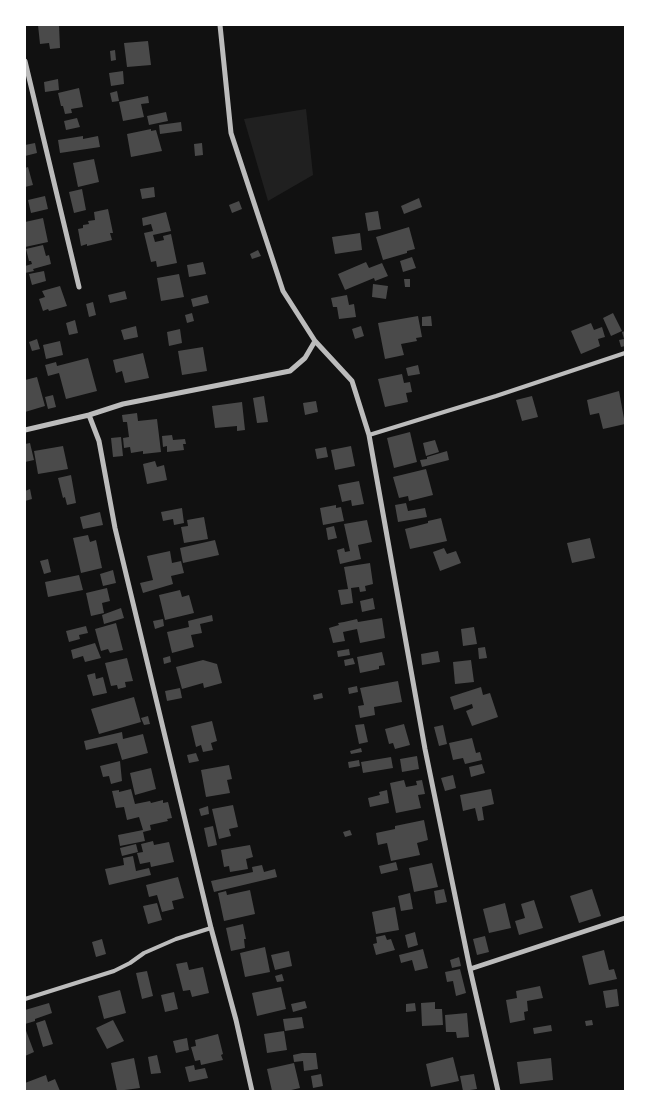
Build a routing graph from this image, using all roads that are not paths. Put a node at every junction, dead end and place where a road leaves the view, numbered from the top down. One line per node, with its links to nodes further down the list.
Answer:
1 (220, 25): 4 (street)
2 (25, 61): 3 (street)
3 (79, 287)
4 (314, 341): 6 (street); 8 (street)
5 (625, 352): 8 (lane)
6 (89, 415): 7 (street); 10 (street)
7 (25, 430)
8 (369, 435): 11 (street)
9 (625, 918): 11 (street)
10 (212, 928): 12 (lane); 13 (street)
11 (470, 969): 14 (street)
12 (25, 999)
13 (252, 1091)
14 (498, 1091)

